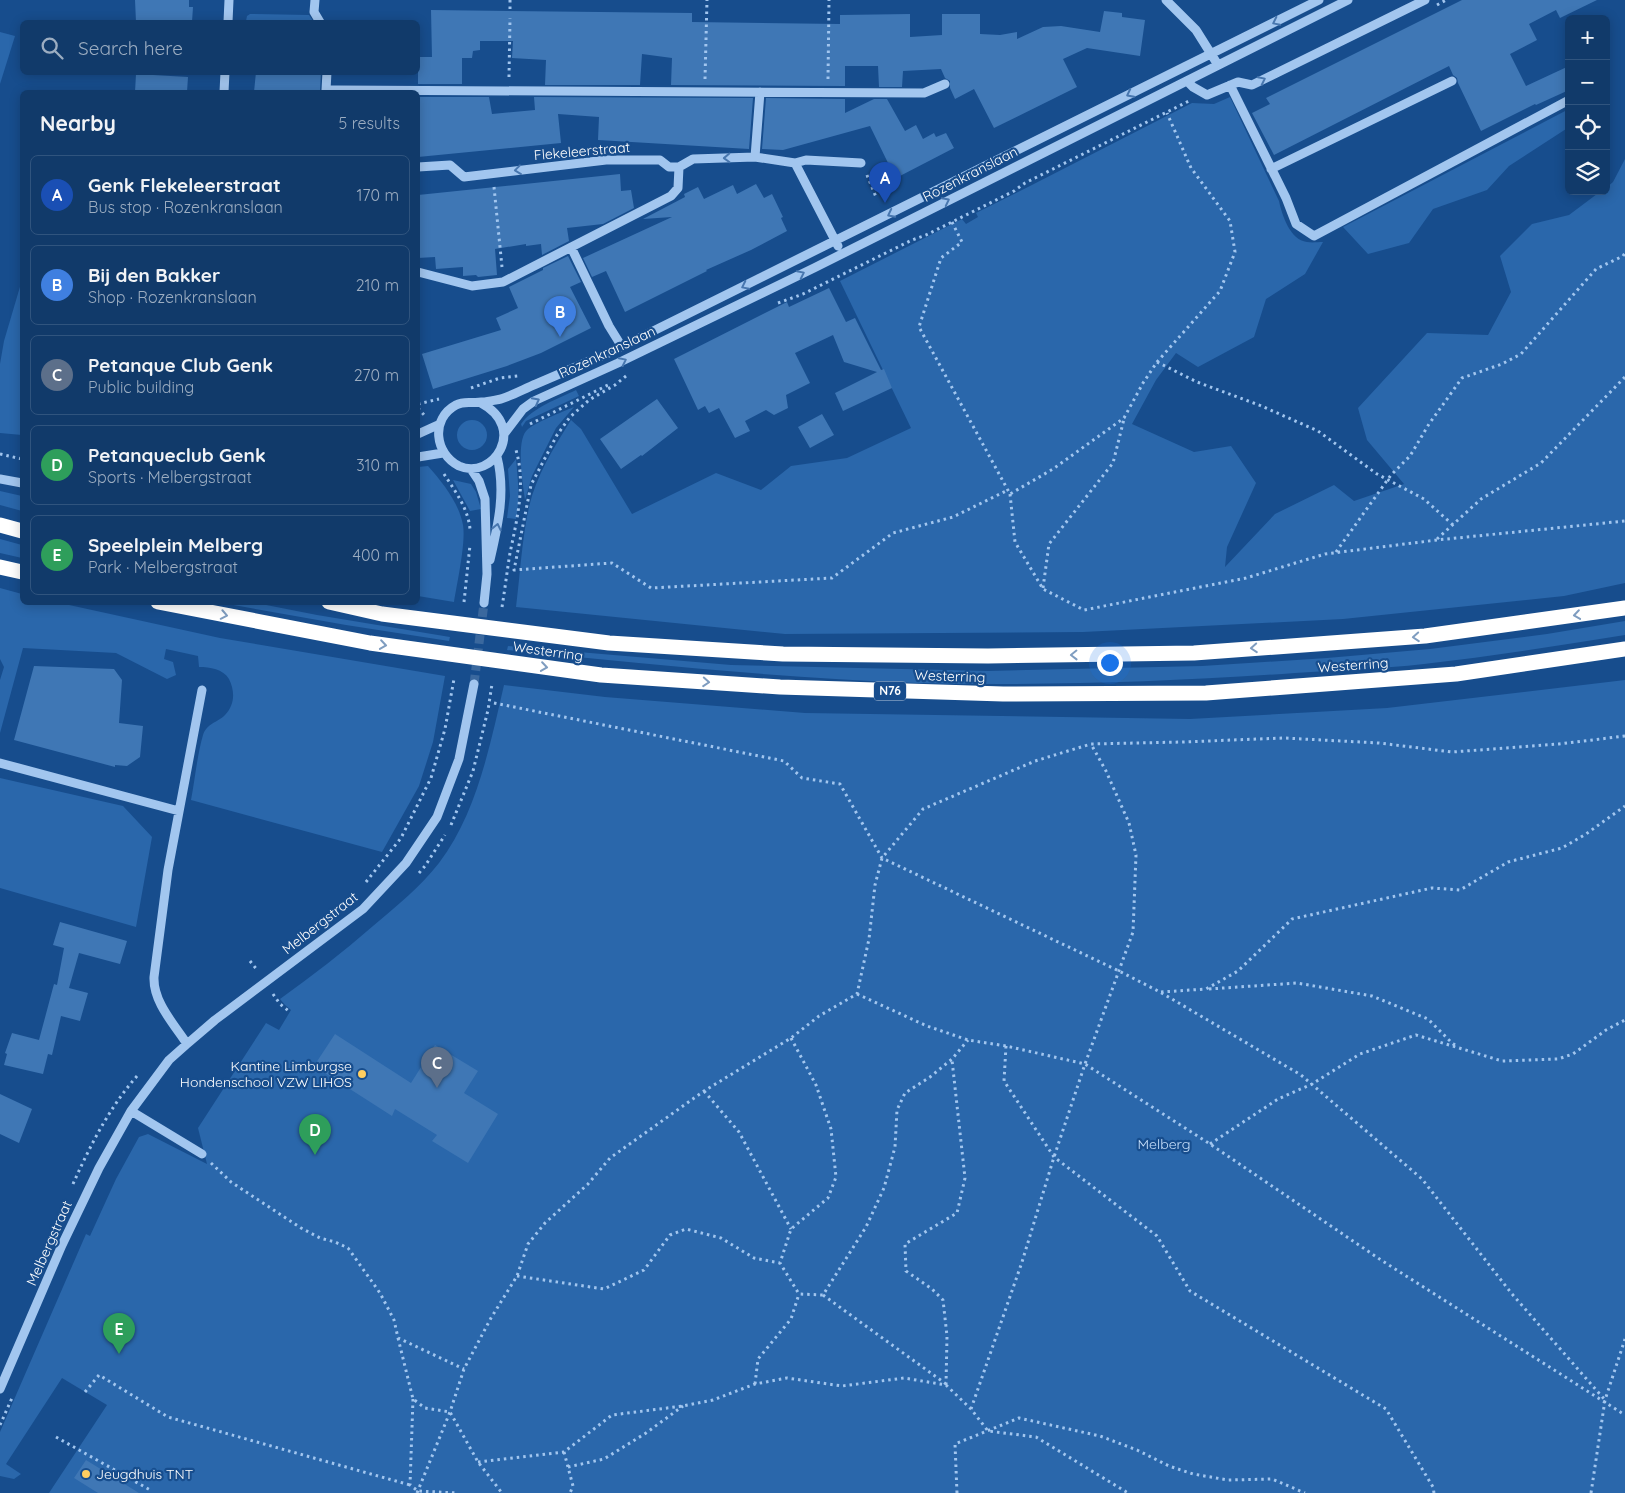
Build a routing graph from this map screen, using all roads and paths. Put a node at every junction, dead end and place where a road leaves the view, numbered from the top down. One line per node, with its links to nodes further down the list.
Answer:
1 (229, 0): 13 (street)
2 (315, 0): 14 (street)
3 (510, 0): 11 (path)
4 (707, 0): 27 (path)
5 (829, 0): 29 (path)
6 (1166, 0): 15 (street)
7 (1319, 0): 15 (street, Rozenkranslaan, one-way to 15)
8 (1348, 0): 16 (street, Rozenkranslaan)
9 (1446, 0): 10 (path)
10 (1427, 4): 22 (street, one-way to 10)
11 (510, 11)
12 (510, 18): 26 (path)
13 (228, 20)
14 (319, 20)
15 (1211, 53): 16 (street); 42 (street, Rozenkranslaan, one-way to 42)
16 (1218, 65): 19 (street, Rozenkranslaan)
17 (225, 75): 23 (street)
18 (327, 75): 24 (street)
19 (1187, 80): 22 (street); 45 (street, Rozenkranslaan, one-way to 19)
20 (1452, 81): 38 (street)
21 (945, 84): 29 (street)
22 (1230, 85): 38 (street)
23 (224, 90)
24 (326, 90)
25 (420, 91): 26 (street)
26 (508, 91): 27 (street)
27 (704, 92): 28 (street)
28 (760, 92): 29 (street); 33 (street)
29 (827, 92)
30 (1198, 101): 32 (path)
31 (1565, 102): 38 (street)
32 (1167, 112): 41 (path); 50 (path)
33 (755, 157): 35 (street); 37 (street, one-way to 37)
34 (861, 162): 35 (street); 40 (path)
35 (795, 163): 42 (street)
36 (420, 167): 39 (street, Flekeleerstraat)
37 (679, 168): 39 (street, Flekeleerstraat, one-way to 39); 43 (street)
38 (1271, 169)
39 (493, 174): 47 (path)
40 (876, 197)
41 (952, 222): 48 (path); 71 (path)
42 (836, 242): 45 (street); 49 (street, Rozenkranslaan, one-way to 49)
43 (571, 247): 47 (street); 49 (street)
44 (1625, 253): 69 (path)
45 (842, 254): 59 (street, Rozenkranslaan, one-way to 45)
46 (420, 273): 47 (street)
47 (503, 282)
48 (774, 305)
49 (622, 346): 54 (street, Rozenkranslaan)
50 (1157, 362): 56 (path); 69 (path)
51 (630, 374): 71 (path)
52 (1625, 377): 74 (path)
53 (443, 398): 55 (path)
54 (481, 403): 57 (street, Rozenkranslaan); 59 (street)
55 (420, 404)
56 (1124, 418): 71 (path); 83 (path)
57 (440, 424): 58 (street, Rozenkranslaan); 61 (street)
58 (420, 433)
59 (504, 434): 63 (street, Rozenkranslaan)
60 (515, 449): 88 (path)
61 (443, 453): 64 (street); 66 (street)
62 (0, 454): 65 (path)
63 (497, 456): 66 (street); 82 (street, one-way to 63)
64 (420, 457)
65 (20, 459)
66 (471, 469): 82 (street)
67 (444, 474): 76 (path)
68 (0, 479): 70 (street)
69 (1388, 480): 74 (path); 79 (path)
70 (20, 483)
71 (1009, 492): 83 (path)
72 (1625, 521): 78 (path)
73 (0, 525): 75 (highway)
74 (1453, 525): 78 (path)
75 (20, 530)
76 (470, 533)
77 (471, 540): 84 (path)
78 (1436, 540): 79 (path)
79 (1335, 553): 83 (path)
80 (0, 567): 81 (highway)
81 (20, 572)
82 (487, 574): 85 (street)
83 (1043, 589)
84 (464, 602)
85 (484, 603)
86 (174, 605): 90 (highway, Westerring / N76, one-way to 90)
87 (342, 605): 89 (highway, Westerring, one-way to 87)
88 (502, 607)
89 (1625, 608)
90 (1625, 649)
91 (454, 679): 101 (path)
92 (474, 684): 113 (street, Melbergstraat)
93 (202, 690): 99 (street)
94 (494, 703): 100 (path)
95 (1625, 736): 96 (path)
96 (1091, 744): 100 (path); 104 (path)
97 (0, 763): 99 (street)
98 (1625, 806): 105 (path)
99 (179, 811): 113 (street)
100 (882, 858): 104 (path); 107 (path)
101 (365, 883)
102 (250, 961): 103 (path)
103 (265, 966)
104 (1119, 971): 106 (path); 117 (path)
105 (1206, 989): 106 (path); 116 (path)
106 (1160, 992): 118 (path)
107 (857, 994): 111 (path); 112 (path)
108 (267, 1000): 109 (path)
109 (290, 1012)
110 (1625, 1020): 116 (path)
111 (791, 1038): 119 (path); 124 (path)
112 (968, 1040): 114 (path); 115 (path)
113 (187, 1044): 120 (street, Melbergstraat)
114 (1006, 1046): 117 (path); 123 (path)
115 (952, 1059): 128 (path); 133 (path)
116 (1502, 1061): 118 (path)
117 (1085, 1064): 121 (path); 123 (path)
118 (1312, 1084): 121 (path); 137 (path)
119 (704, 1091): 124 (path); 126 (path)
120 (131, 1111): 122 (street); 134 (street, Melbergstraat)
121 (1210, 1144): 137 (path)
122 (202, 1154): 129 (path)
123 (1054, 1157): 139 (path); 156 (path)
124 (791, 1229): 125 (path)
125 (780, 1263): 126 (path); 127 (path)
126 (517, 1276): 131 (path)
127 (800, 1294): 128 (path); 132 (path)
128 (823, 1295): 133 (path)
129 (398, 1338): 131 (path); 136 (path)
130 (1625, 1339): 137 (path)
131 (464, 1369): 140 (path)
132 (755, 1384): 133 (path); 138 (path)
133 (946, 1385): 139 (path)
134 (0, 1389)
135 (85, 1392): 147 (path)
136 (414, 1399): 140 (path); 147 (path)
137 (1605, 1400): 141 (path); 157 (path)
138 (683, 1406): 144 (path); 146 (path)
139 (971, 1409): 142 (path)
140 (450, 1412): 145 (path); 149 (path)
141 (1625, 1415)
142 (988, 1431): 153 (path); 154 (path); 155 (path)
143 (56, 1437): 148 (path)
144 (564, 1452): 145 (path); 146 (path)
145 (478, 1462): 151 (path)
146 (568, 1467): 152 (path)
147 (410, 1485): 149 (path)
148 (152, 1491)
149 (417, 1492): 150 (path)
150 (457, 1493)
151 (502, 1493)
152 (570, 1493)
153 (956, 1493)
154 (1128, 1493)
155 (1305, 1493)
156 (1434, 1493)
157 (1591, 1493)

